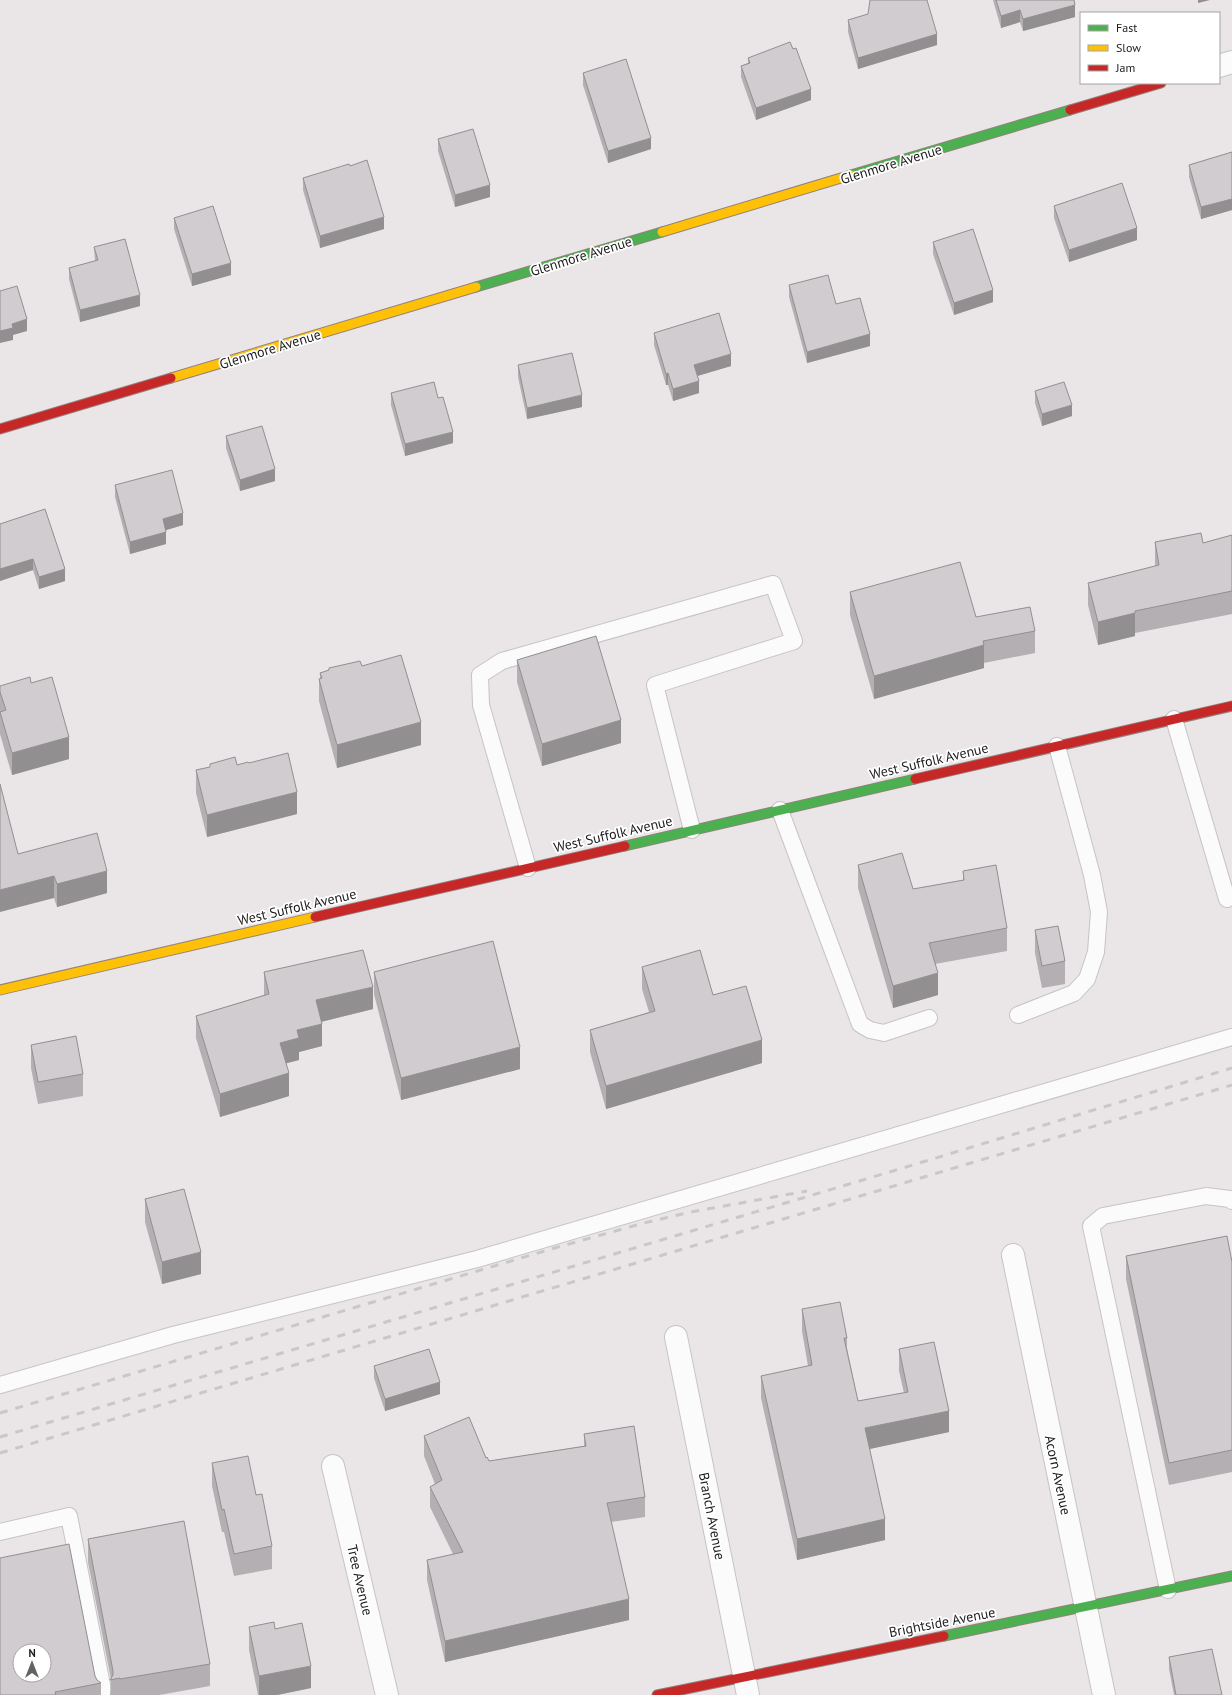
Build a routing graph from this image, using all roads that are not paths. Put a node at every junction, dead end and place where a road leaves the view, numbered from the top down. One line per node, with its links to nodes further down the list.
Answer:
1 (1232, 62): 2 (street)
2 (1220, 66)
3 (1159, 84): 4 (street, Glenmore Avenue)
4 (0, 429)
5 (1232, 706): 6 (street, West Suffolk Avenue)
6 (1174, 719): 7 (street, West Suffolk Avenue); 11 (lane)
7 (1057, 746): 8 (street, West Suffolk Avenue); 13 (lane)
8 (780, 810): 9 (street, West Suffolk Avenue); 14 (lane)
9 (692, 830): 10 (street, West Suffolk Avenue); 10 (lane)
10 (528, 868): 12 (street, West Suffolk Avenue)
11 (1227, 899)
12 (0, 990)
13 (1018, 1015)
14 (929, 1018)
15 (1232, 1037): 19 (lane)
16 (1232, 1201): 23 (lane)
17 (1013, 1255): 24 (street, Acorn Avenue)
18 (676, 1337): 25 (street, Branch Avenue)
19 (0, 1385)
20 (333, 1466): 27 (street, Tree Avenue)
21 (0, 1532): 26 (lane)
22 (1232, 1576): 23 (street, Brightside Avenue)
23 (1168, 1590): 24 (street, Brightside Avenue)
24 (1085, 1608): 25 (street, Brightside Avenue); 29 (street, Acorn Avenue)
25 (746, 1686): 28 (street, Brightside Avenue)
26 (104, 1695)
27 (388, 1695)
28 (656, 1695)
29 (1104, 1695)

